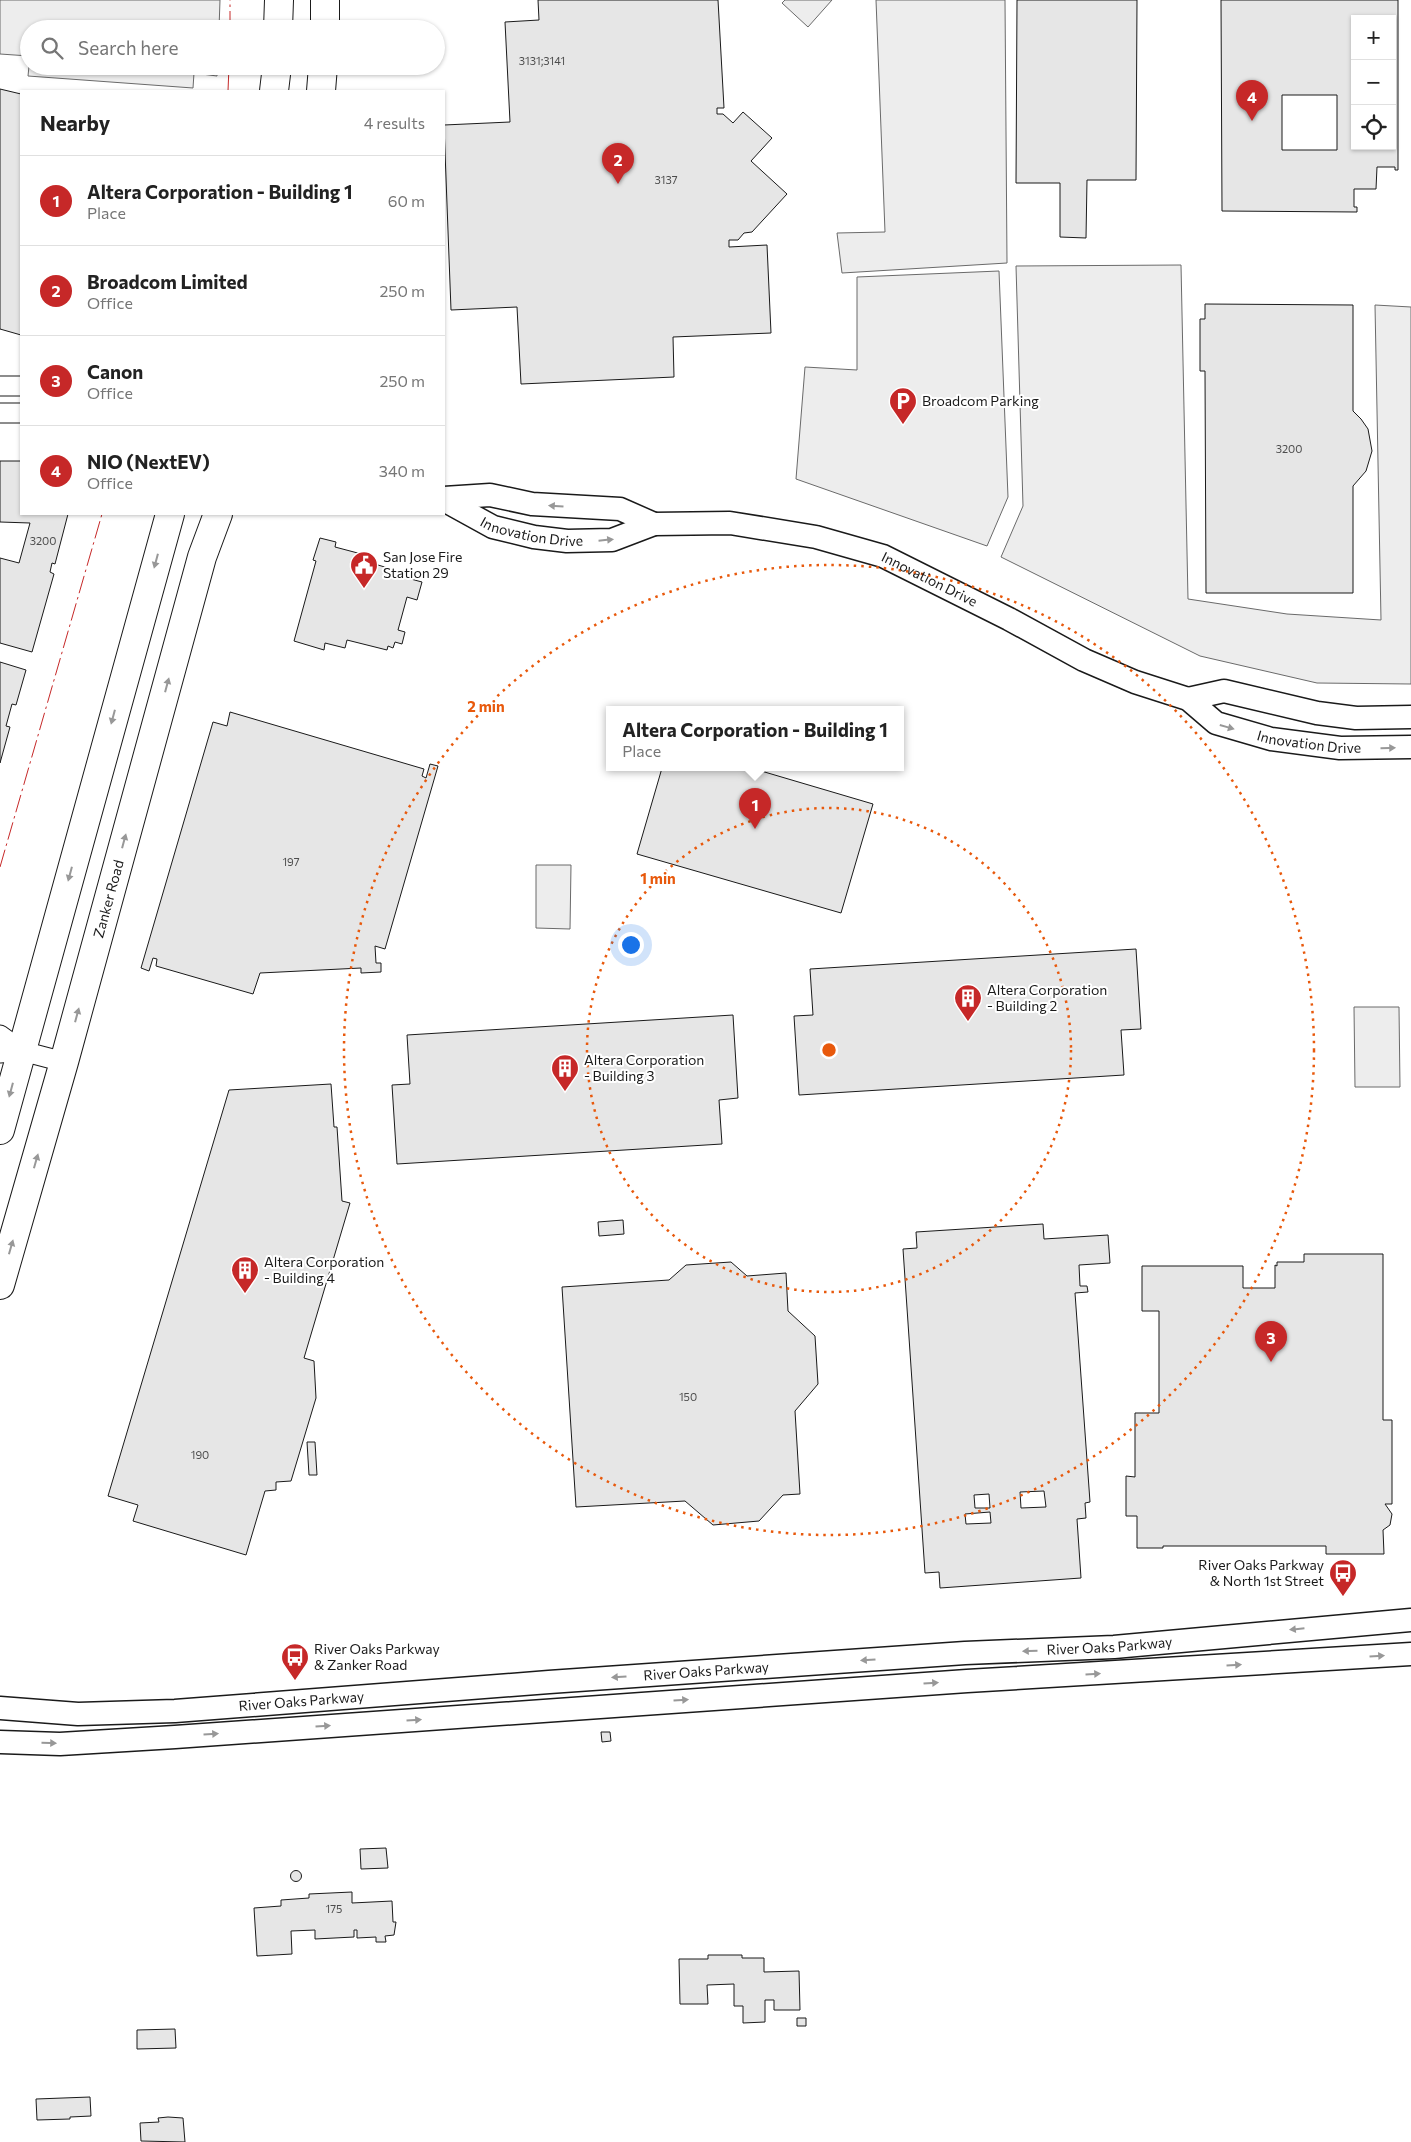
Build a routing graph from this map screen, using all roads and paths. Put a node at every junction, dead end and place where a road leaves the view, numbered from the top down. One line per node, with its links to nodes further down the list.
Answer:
1 (278, 0): 3 (main road)
2 (325, 0): 4 (main road)
3 (278, 20)
4 (325, 20)
5 (276, 75): 7 (main road)
6 (322, 75): 8 (main road)
7 (274, 90)
8 (321, 90)
9 (0, 386): 10 (street)
10 (20, 386)
11 (0, 413): 12 (street)
12 (20, 413)
13 (445, 499): 17 (street, Innovation Drive, one-way to 13)
14 (445, 500): 17 (street, Innovation Drive, one-way to 17)
15 (170, 515): 22 (main road, one-way to 22)
16 (218, 515): 23 (main road, Zanker Road, one-way to 16)
17 (654, 524): 18 (street, Innovation Drive)
18 (1188, 699): 19 (street, Innovation Drive); 20 (street, Innovation Drive, one-way to 20)
19 (1411, 717)
20 (1411, 747)
21 (0, 1035): 22 (street)
22 (11, 1052): 23 (street); 24 (main road, one-way to 24)
23 (64, 1062): 25 (main road, Zanker Road, one-way to 23)
24 (0, 1130)
25 (0, 1285)
26 (1411, 1620): 28 (street, River Oaks Parkway, one-way to 28)
27 (1411, 1654): 30 (street, River Oaks Parkway, one-way to 27)
28 (364, 1696): 29 (street, River Oaks Parkway); 30 (street)
29 (0, 1708)
30 (366, 1723): 31 (street, River Oaks Parkway, one-way to 30)
31 (0, 1742)

